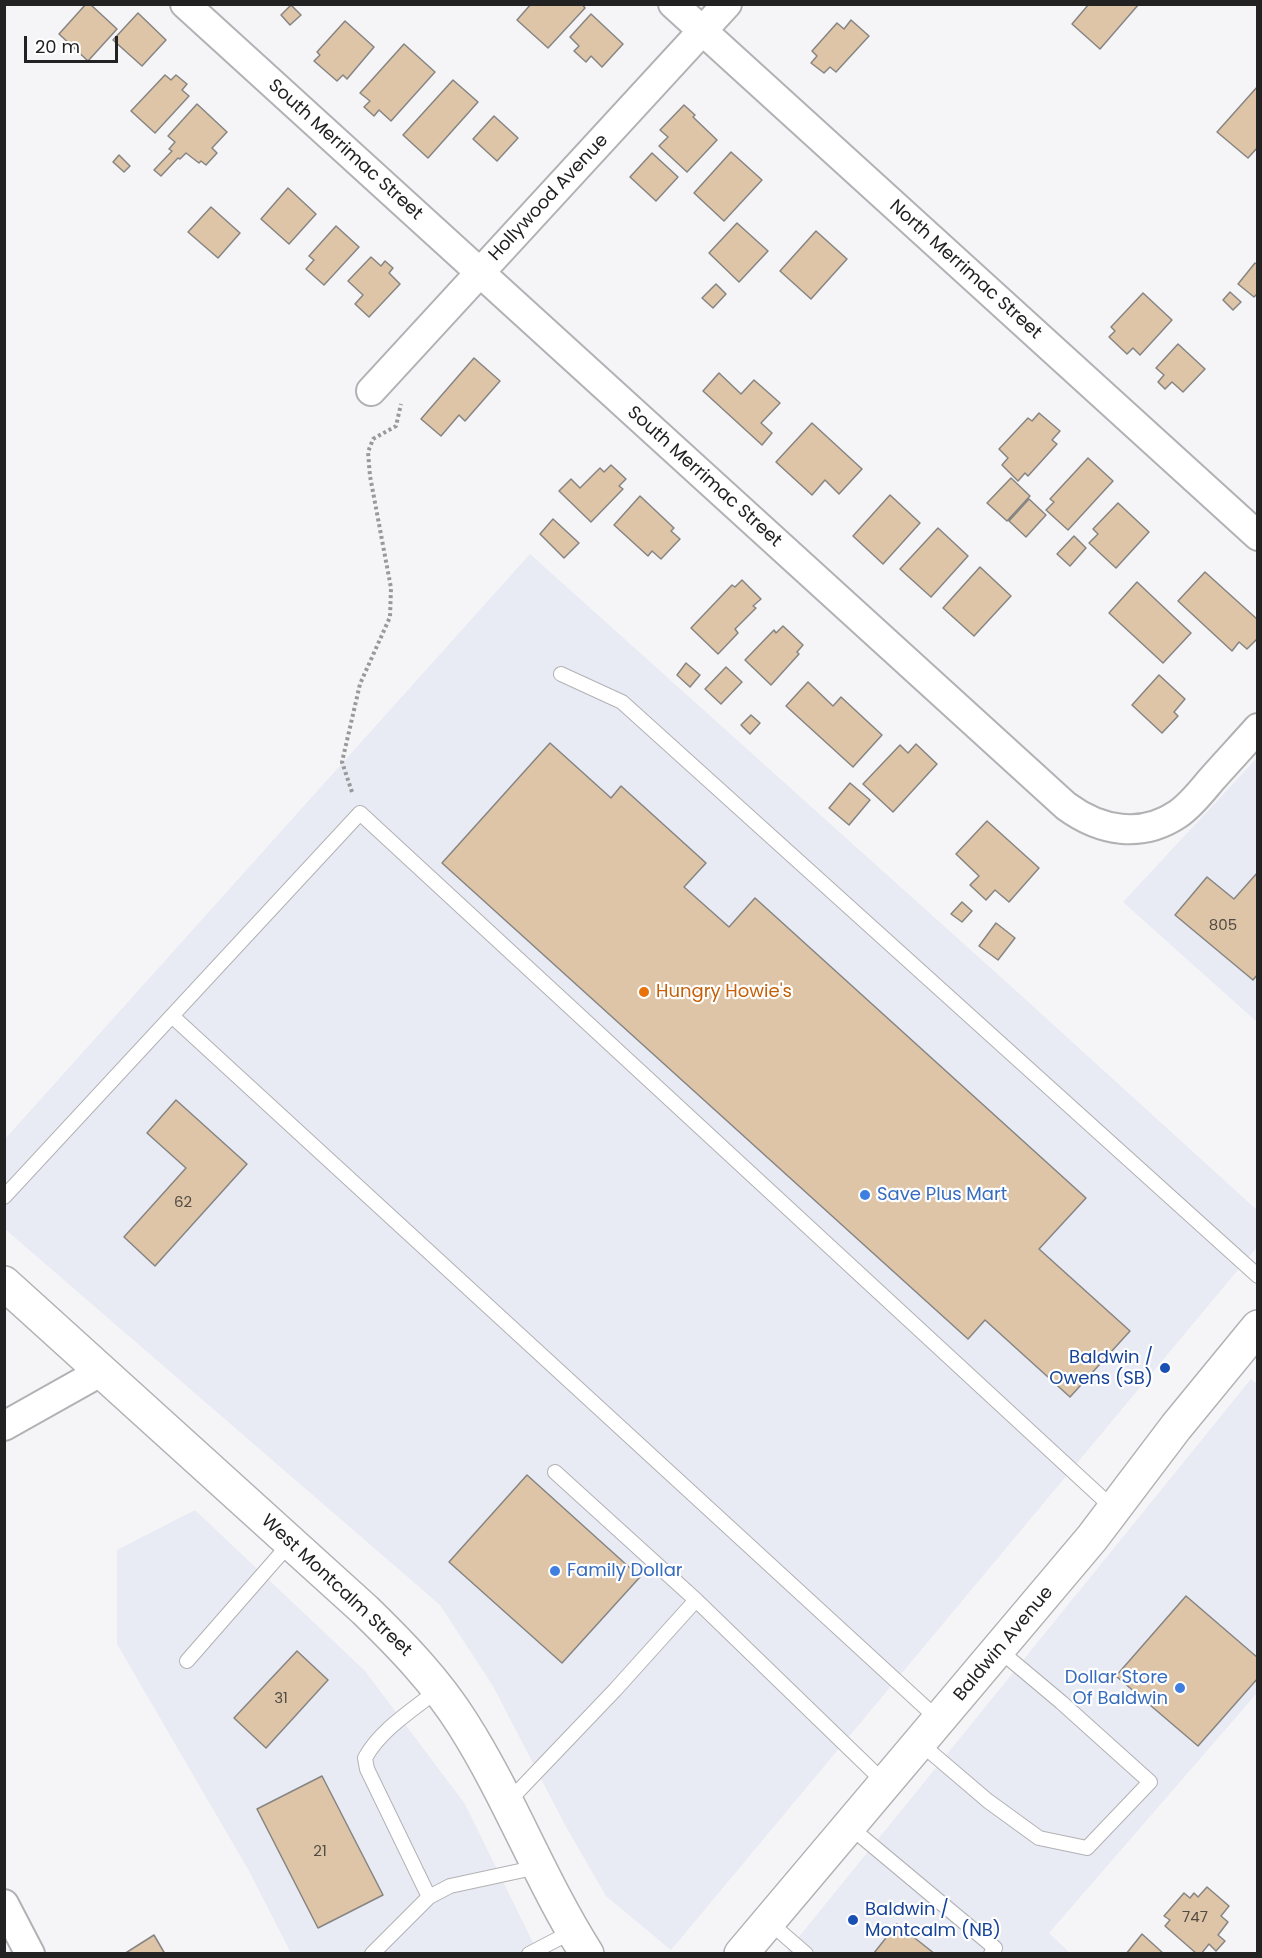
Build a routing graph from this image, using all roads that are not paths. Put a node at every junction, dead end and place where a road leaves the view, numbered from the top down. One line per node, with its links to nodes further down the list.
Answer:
1 (185, 4): 5 (street, South Merrimac Street)
2 (673, 4): 4 (street, North Merrimac Street)
3 (727, 4): 4 (street, Hollywood Avenue)
4 (703, 32): 5 (street, Hollywood Avenue); 7 (street, North Merrimac Street)
5 (480, 273): 6 (street, Hollywood Avenue); 9 (street, South Merrimac Street)
6 (371, 392)
7 (1257, 536)
8 (561, 674): 12 (lane)
9 (1252, 746)
10 (172, 1016): 11 (lane); 18 (lane); 24 (lane)
11 (4, 1197)
12 (1257, 1276)
13 (4, 1282): 15 (main road, West Montcalm Street)
14 (1252, 1343): 18 (main road, Baldwin Avenue)
15 (102, 1371): 16 (street); 19 (main road, West Montcalm Street)
16 (4, 1425)
17 (555, 1472): 20 (lane)
18 (1114, 1510): 21 (main road, Baldwin Avenue)
19 (291, 1542): 22 (lane); 23 (main road, West Montcalm Street)
20 (696, 1600): 25 (lane); 26 (lane)
21 (999, 1650): 24 (main road, Baldwin Avenue); 24 (lane)
22 (187, 1661)
23 (439, 1689): 26 (main road, West Montcalm Street); 29 (lane)
24 (929, 1732): 25 (main road, Baldwin Avenue)
25 (885, 1783): 27 (main road, Baldwin Avenue)
26 (507, 1803): 28 (main road, West Montcalm Street)
27 (849, 1826): 31 (main road, Baldwin Avenue); 38 (lane)
28 (538, 1867): 29 (lane); 32 (main road, West Montcalm Street)
29 (429, 1897): 34 (lane)
30 (4, 1904): 33 (street)
31 (768, 1921): 36 (main road, Baldwin Avenue); 37 (lane)
32 (580, 1942): 35 (lane)
33 (30, 1953)
34 (372, 1953)
35 (529, 1953)
36 (741, 1953)
37 (806, 1953)
38 (991, 1953)

